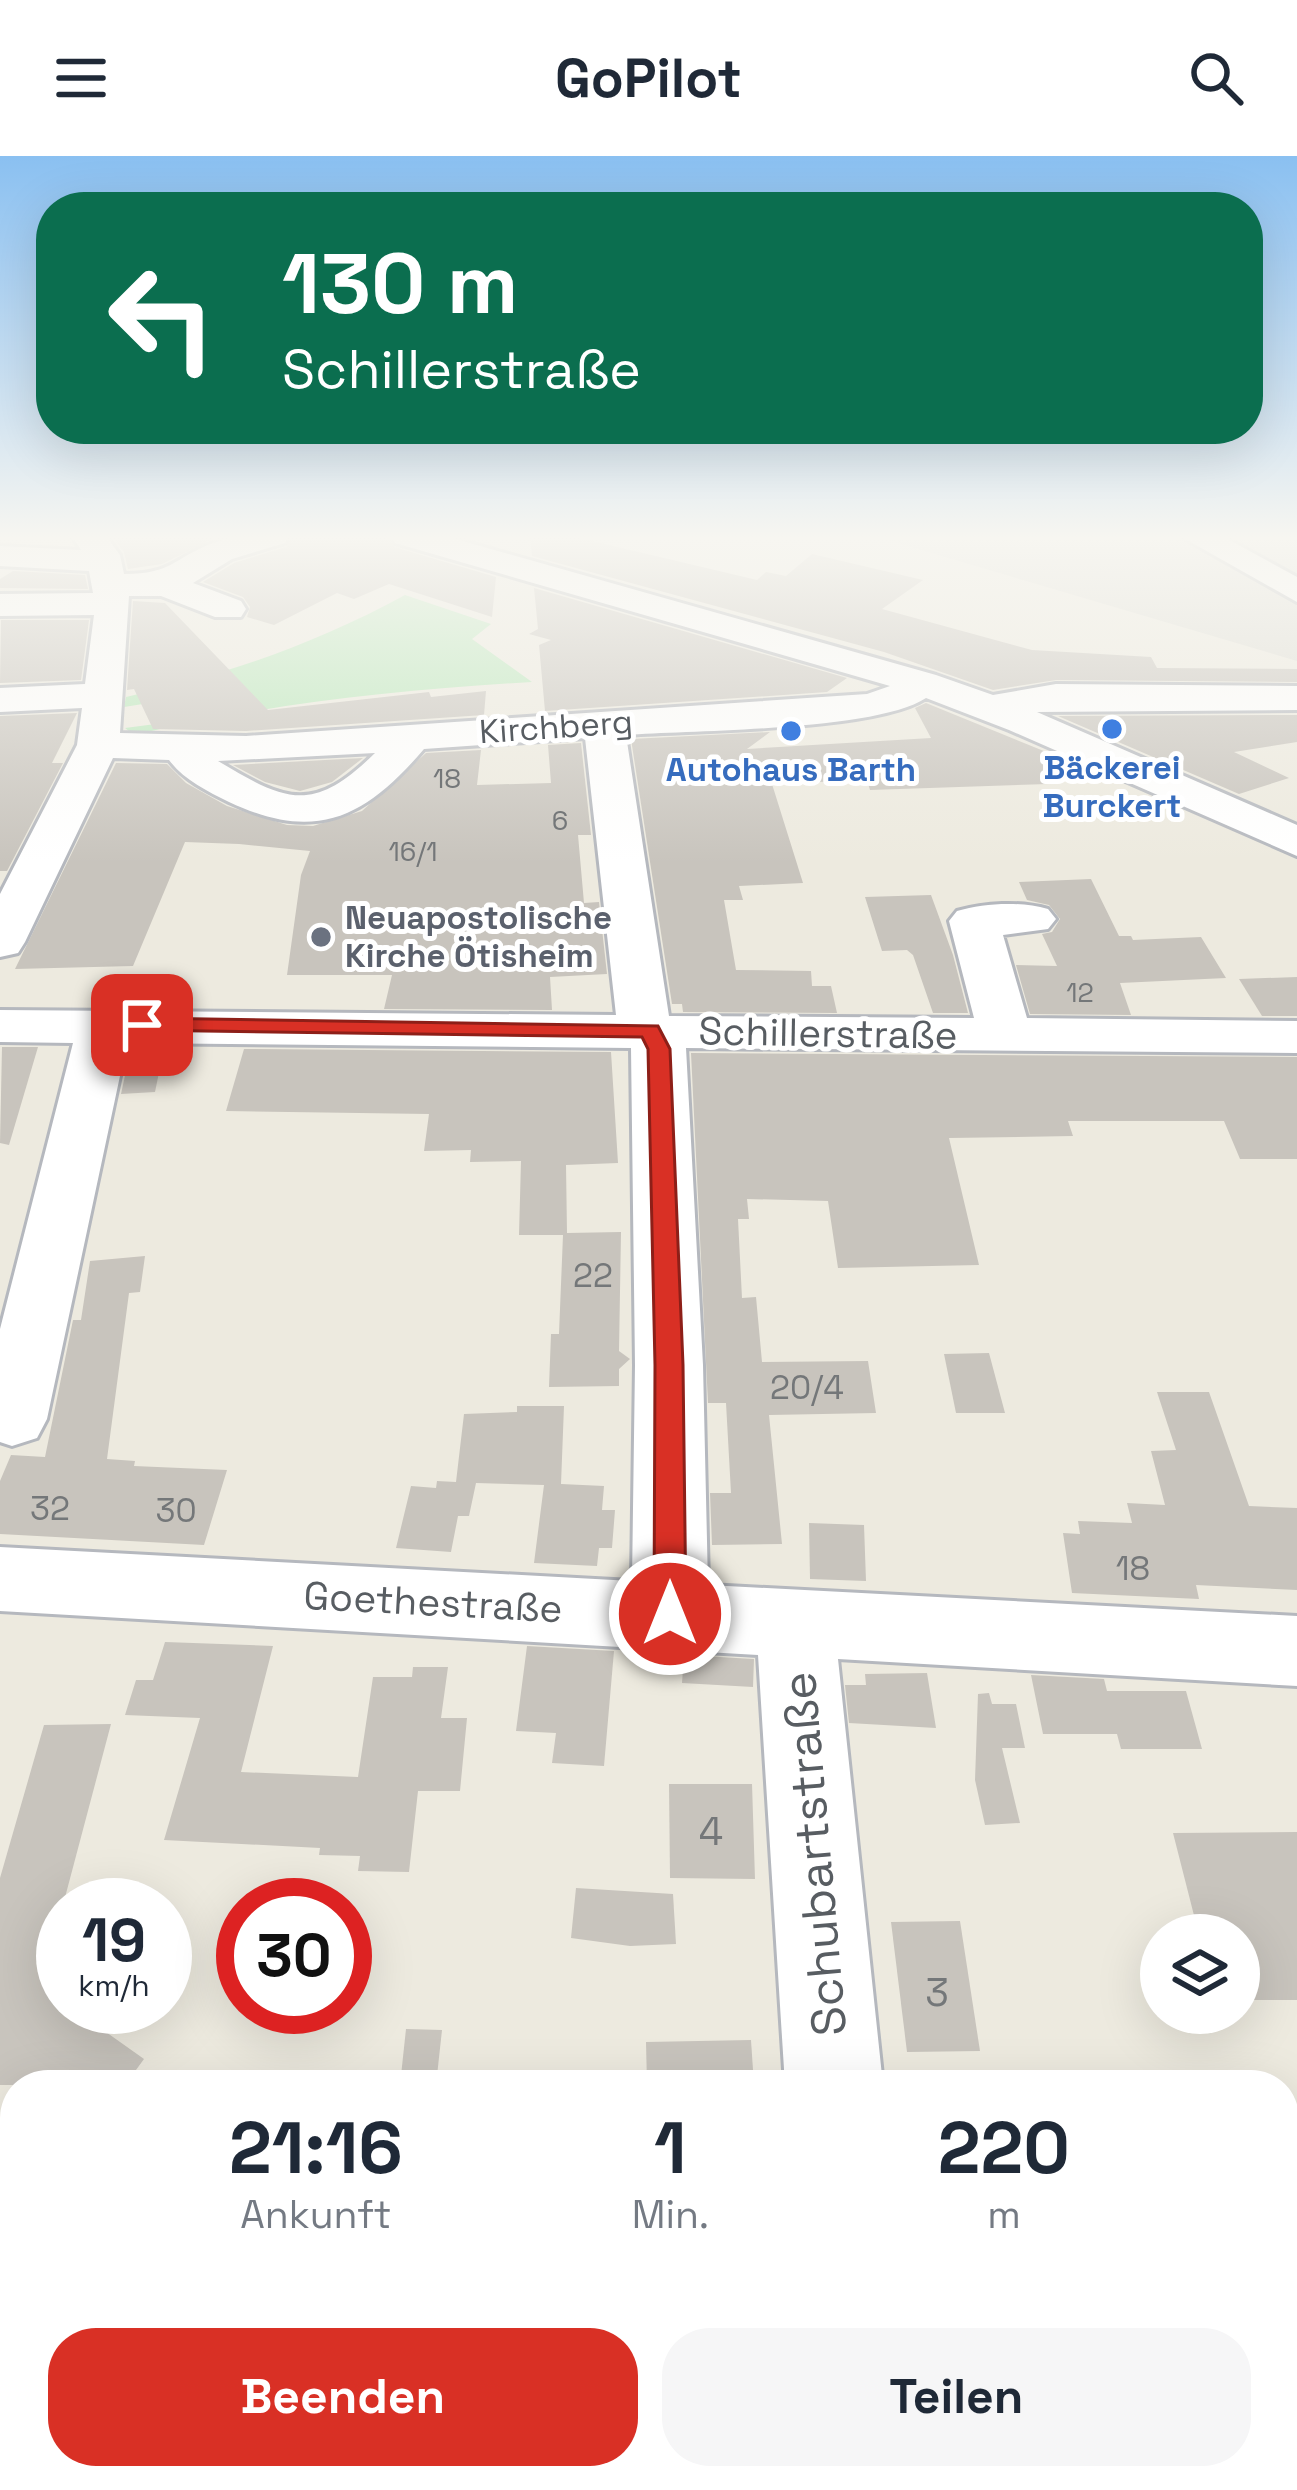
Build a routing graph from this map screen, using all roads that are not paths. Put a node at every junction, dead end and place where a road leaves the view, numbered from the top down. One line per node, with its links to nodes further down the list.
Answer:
1 (105, 645): 4 (street)
2 (788, 645): 3 (street)
3 (922, 683): 7 (street); 8 (street, Kirchberg)
4 (105, 695): 6 (street); 10 (street)
5 (1297, 698): 7 (street)
6 (0, 700)
7 (1008, 714): 12 (street)
8 (604, 724): 9 (street, Kirchberg); 17 (street)
9 (411, 738): 11 (street, Kirchberg); 11 (street)
10 (98, 745): 11 (street, Kirchberg); 14 (street)
11 (184, 750)
12 (1297, 842)
13 (1031, 919): 18 (street)
14 (0, 942)
15 (104, 1024): 16 (street, Schillerstraße); 17 (street, Schillerstraße); 20 (street)
16 (0, 1026)
17 (650, 1030): 18 (street, Schillerstraße); 22 (street)
18 (1004, 1035): 19 (street, Schillerstraße)
19 (1297, 1037)
20 (12, 1419)
21 (0, 1579): 22 (street, Goethestraße)
22 (670, 1614): 23 (street, Goethestraße)
23 (795, 1622): 24 (street, Goethestraße); 25 (street, Schubartstraße)
24 (1297, 1651)
25 (833, 2070)

